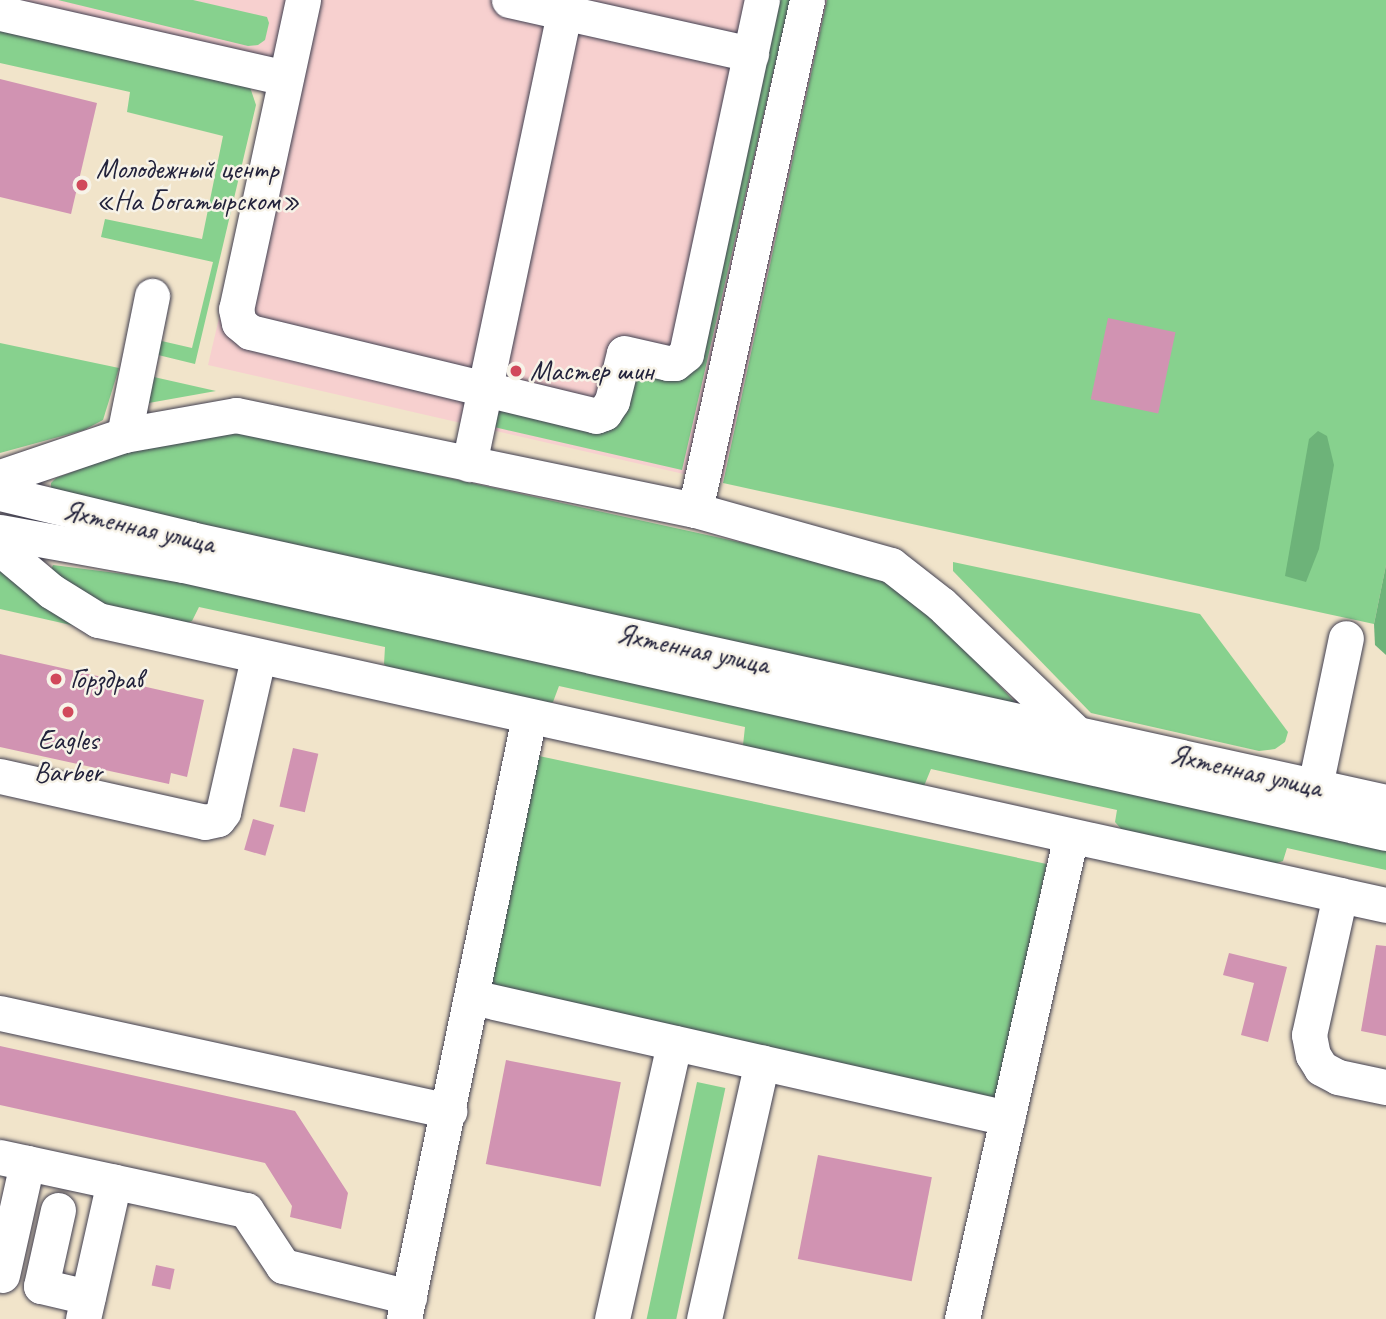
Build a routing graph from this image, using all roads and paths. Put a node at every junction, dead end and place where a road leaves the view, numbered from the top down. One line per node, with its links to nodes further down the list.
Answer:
1 (303, 0): 8 (street)
2 (509, 0): 5 (street)
3 (762, 0): 7 (street)
4 (807, 0): 15 (street)
5 (564, 12): 7 (street); 10 (street)
6 (0, 13): 8 (street)
7 (751, 54): 10 (street)
8 (285, 78): 10 (street)
9 (152, 296): 11 (street)
10 (485, 390): 12 (street)
11 (124, 435): 12 (street); 13 (street)
12 (469, 464): 15 (street)
13 (0, 477)
14 (0, 493): 21 (street, Яхтенная улица)
15 (695, 510): 21 (street)
16 (0, 531): 25 (street, Яхтенная улица)
17 (0, 548): 19 (street)
18 (1346, 638): 23 (street)
19 (258, 658): 20 (street); 22 (street)
20 (529, 717): 26 (street); 29 (street)
21 (1076, 733): 23 (street, Яхтенная улица)
22 (0, 776)
23 (1315, 786): 24 (street, Яхтенная улица)
24 (1386, 802)
25 (1386, 833)
26 (1072, 837): 27 (street); 35 (street)
27 (1340, 895): 28 (street); 33 (street)
28 (1386, 905)
29 (472, 997): 31 (street); 34 (street)
30 (0, 1013): 34 (street)
31 (674, 1042): 32 (street); 42 (street)
32 (762, 1062): 35 (street); 43 (street)
33 (1386, 1087)
34 (449, 1111): 41 (street)
35 (1007, 1118): 44 (street)
36 (13, 1160): 37 (street); 39 (street)
37 (114, 1181): 40 (street); 41 (street)
38 (58, 1210): 40 (street)
39 (2, 1275)
40 (86, 1308)
41 (406, 1308)
42 (612, 1319)
43 (704, 1319)
44 (962, 1319)

